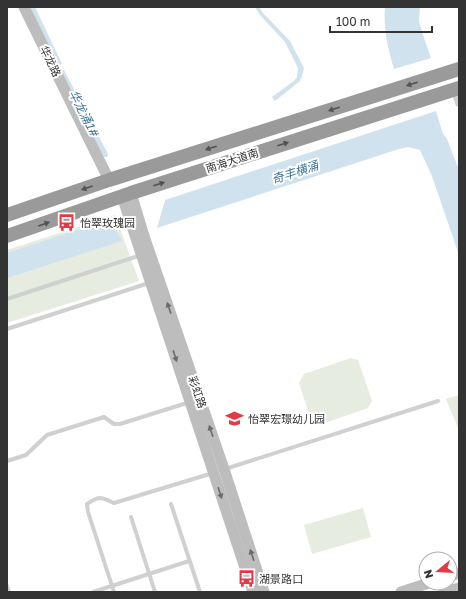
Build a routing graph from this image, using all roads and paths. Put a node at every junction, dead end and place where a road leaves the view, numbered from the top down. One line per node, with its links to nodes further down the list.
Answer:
1 (24, 7): 4 (street, 华龙路)
2 (454, 70): 4 (highway, 南海大道南, one-way to 4)
3 (458, 93): 5 (highway, 南海大道南, one-way to 3)
4 (109, 180): 6 (highway, 南海大道南, one-way to 6)
5 (126, 194): 7 (highway, 南海大道南, one-way to 5); 8 (street, 彩虹路)
6 (7, 215)
7 (7, 236)
8 (140, 238): 9 (street, 彩虹路); 16 (street, 彩虹路, one-way to 8)
9 (141, 255): 10 (street, 彩虹路); 11 (lane)
10 (151, 283): 12 (lane); 14 (street, 彩虹路, one-way to 14)
11 (7, 299)
12 (7, 329)
13 (438, 401): 16 (lane)
14 (190, 402): 15 (lane); 16 (street, 彩虹路)
15 (7, 461)
16 (219, 471): 22 (lane); 30 (street, 彩虹路, one-way to 30); 31 (street, 彩虹路, one-way to 16)
17 (171, 504): 19 (lane)
18 (130, 516): 20 (lane)
19 (189, 561): 20 (lane); 29 (lane)
20 (149, 574): 22 (lane); 28 (lane)
21 (7, 586): 25 (lane)
22 (112, 586): 26 (lane); 27 (lane)
23 (418, 587): 32 (street)
24 (459, 588): 33 (street)
25 (10, 592)
26 (93, 592)
27 (114, 592)
28 (155, 592)
29 (200, 592)
30 (253, 592)
31 (264, 592)
32 (401, 592)
33 (444, 592)

